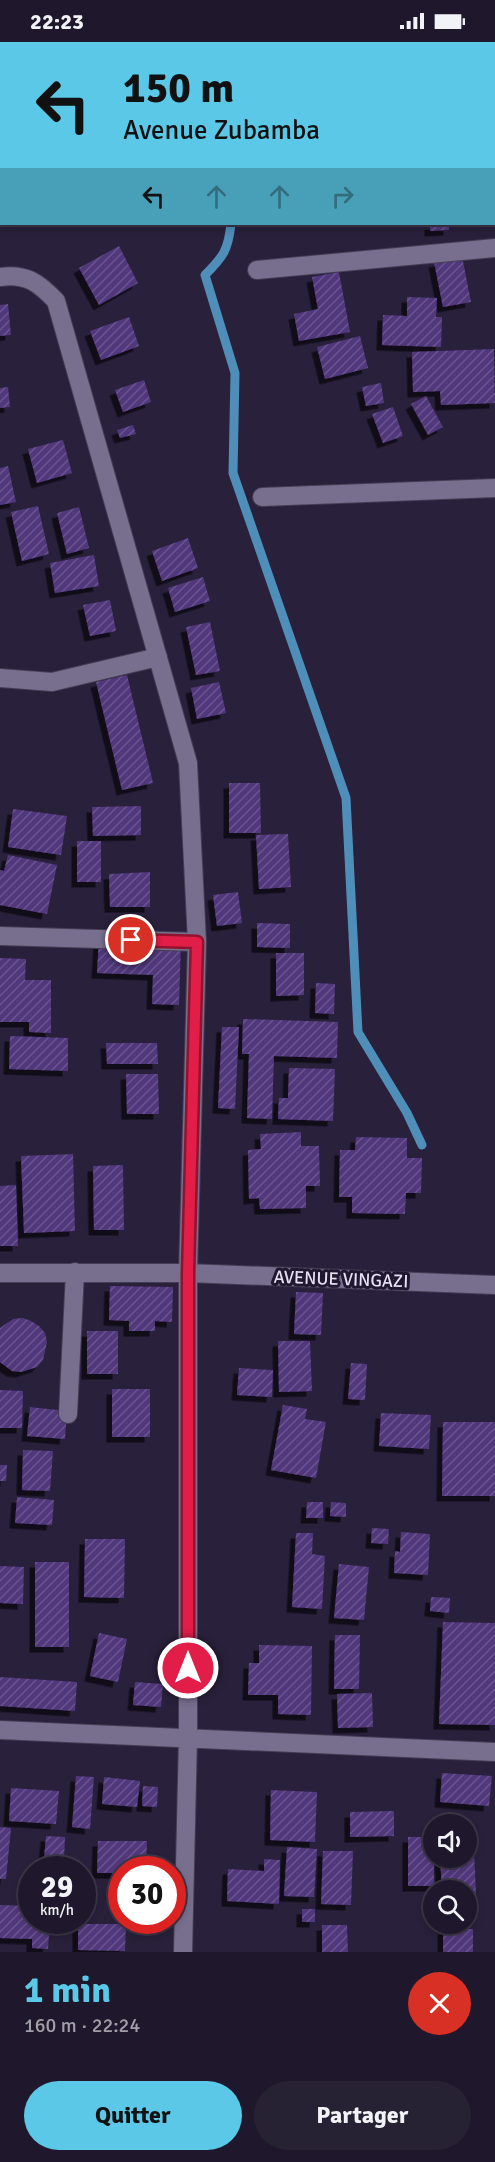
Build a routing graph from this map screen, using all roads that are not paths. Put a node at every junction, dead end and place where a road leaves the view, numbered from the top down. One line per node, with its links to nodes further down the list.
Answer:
1 (495, 248): 2 (street)
2 (257, 270)
3 (0, 277): 6 (street)
4 (495, 488): 5 (street)
5 (262, 498)
6 (158, 657): 7 (street); 9 (street)
7 (0, 678)
8 (0, 936): 9 (street)
9 (197, 942): 12 (street)
10 (75, 1272): 11 (street, AVENUE VINGAZI); 12 (street, AVENUE VINGAZI); 14 (street)
11 (0, 1273)
12 (188, 1273): 13 (street, AVENUE VINGAZI); 16 (street)
13 (495, 1285)
14 (68, 1414)
15 (0, 1730): 16 (street)
16 (188, 1737): 17 (street); 18 (street)
17 (495, 1752)
18 (183, 1952)

